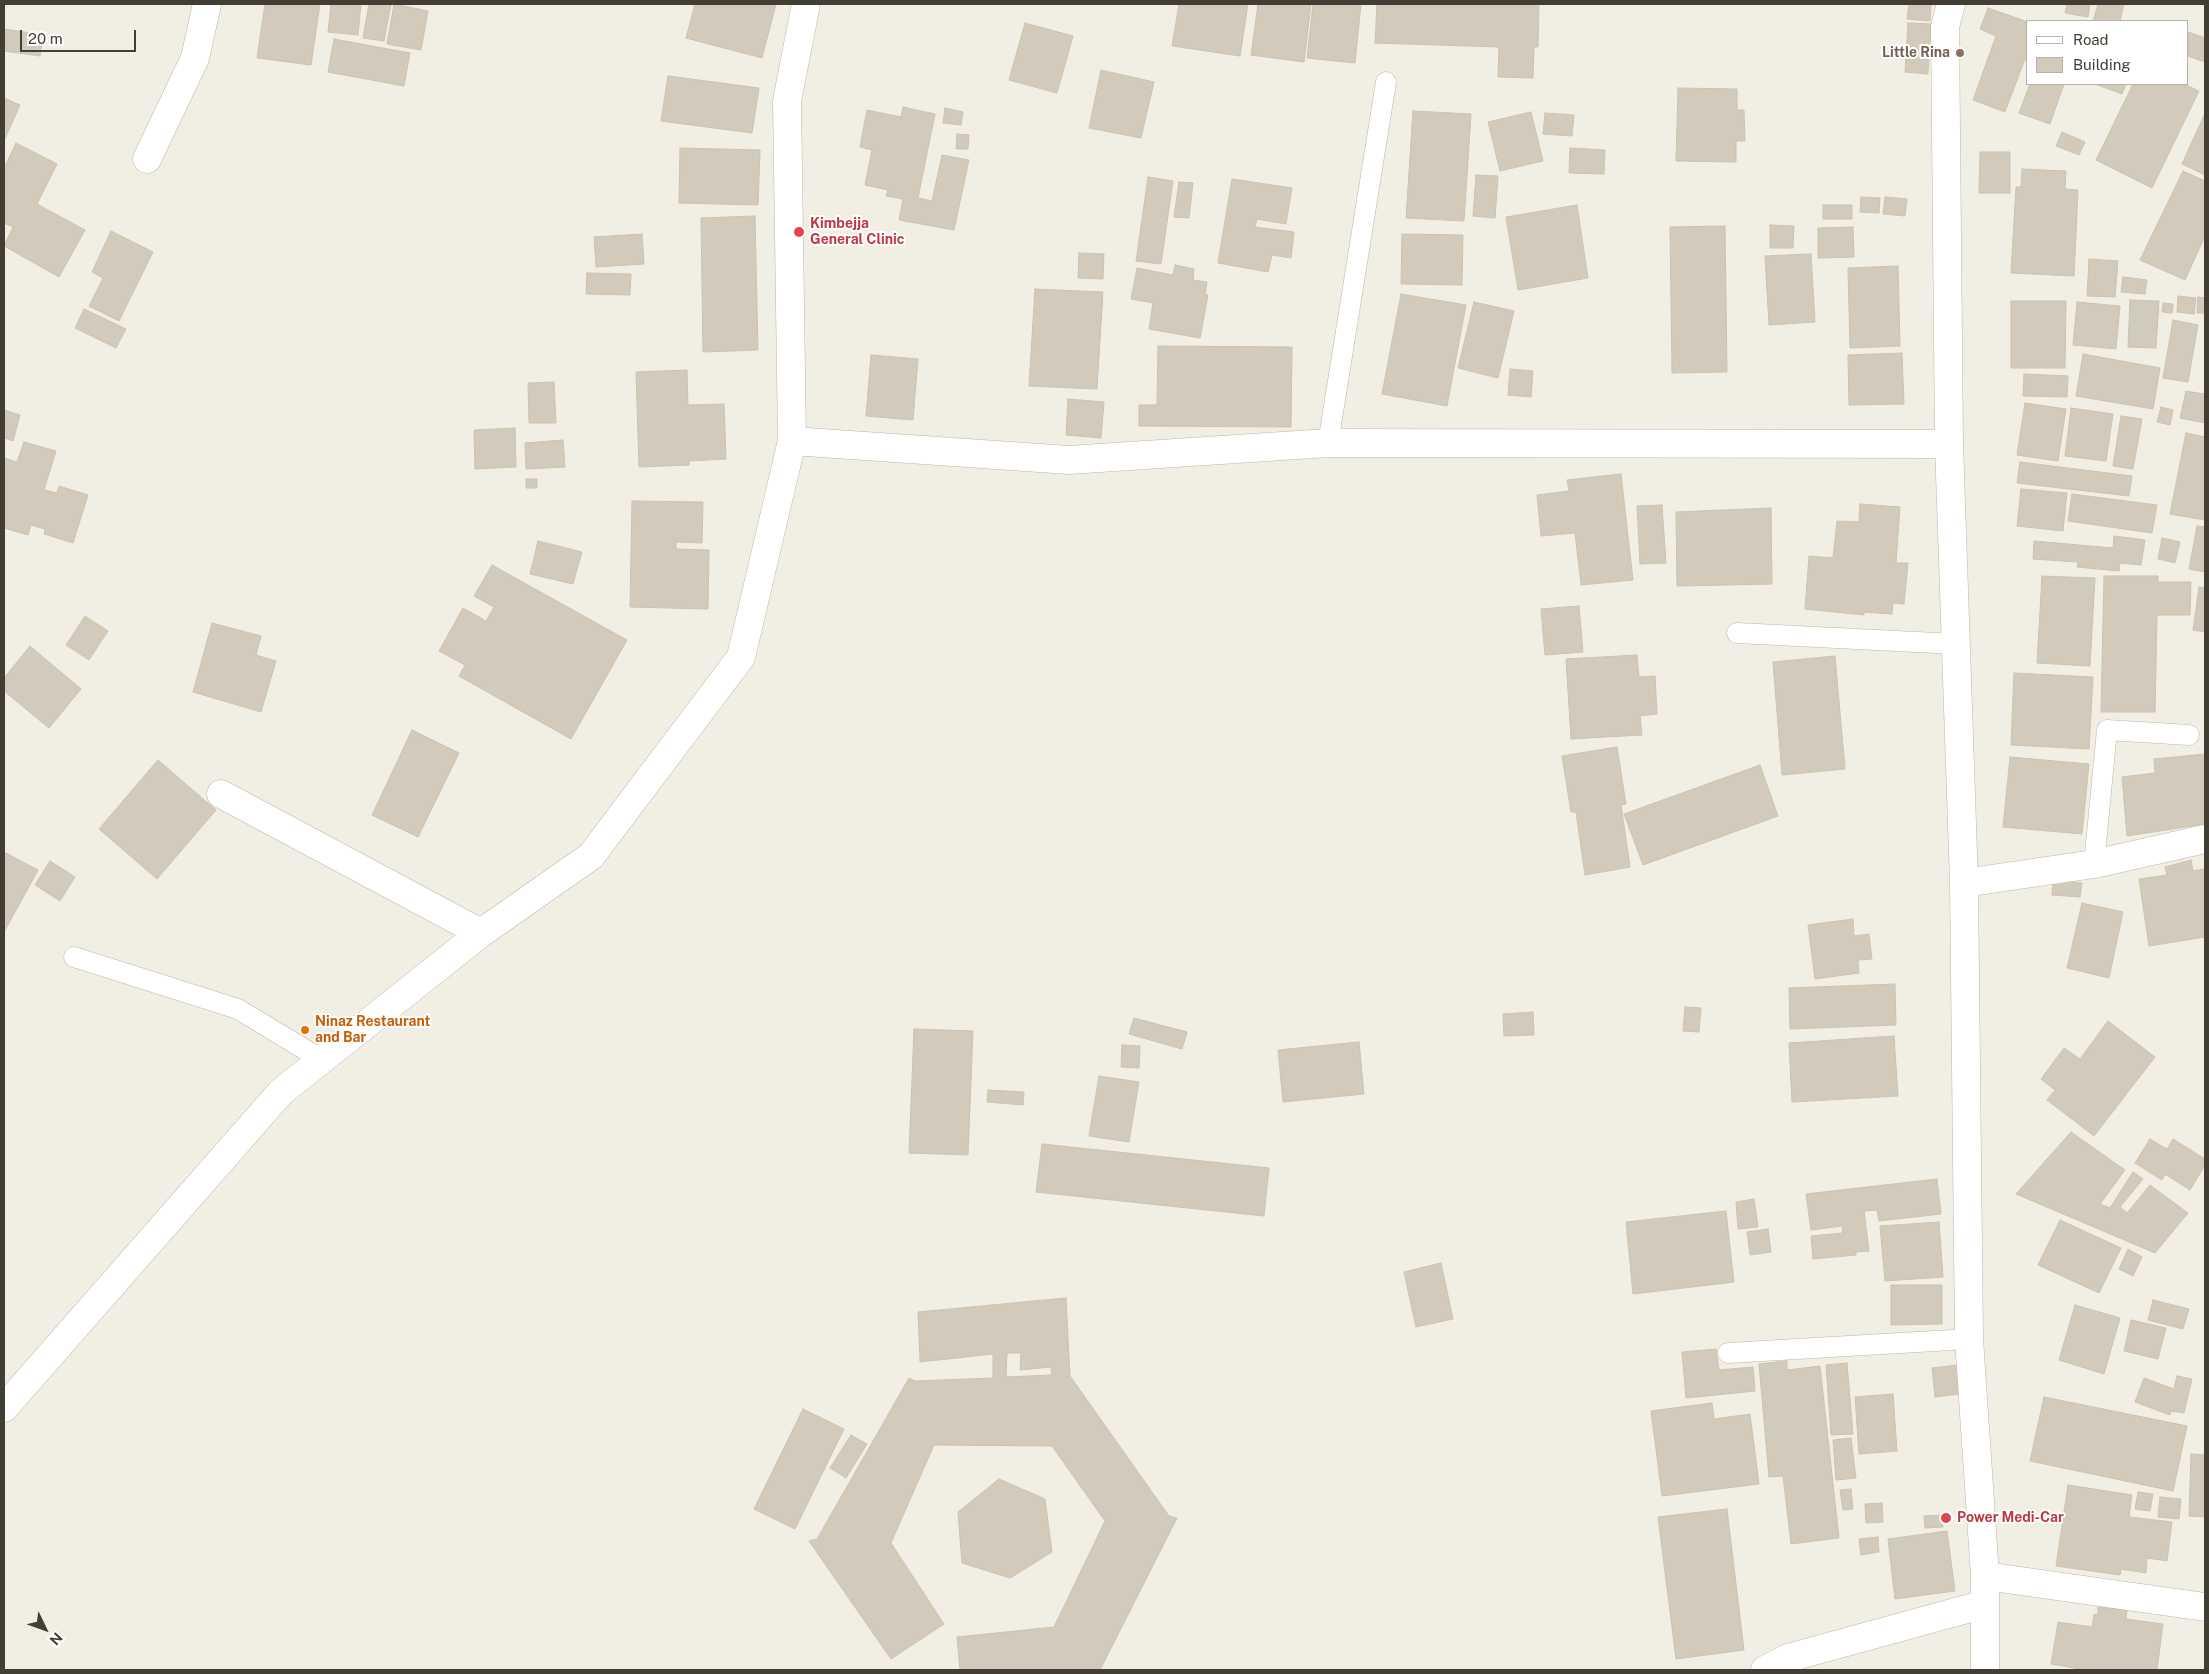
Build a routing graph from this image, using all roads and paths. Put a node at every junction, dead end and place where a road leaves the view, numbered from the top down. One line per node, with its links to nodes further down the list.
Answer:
1 (207, 4): 5 (street)
2 (806, 4): 6 (street)
3 (1951, 4): 8 (street)
4 (1386, 82): 7 (lane)
5 (147, 159)
6 (792, 440): 7 (street); 16 (street)
7 (1328, 443): 8 (street)
8 (1949, 444): 10 (street)
9 (1737, 633): 10 (lane)
10 (1956, 644): 15 (street)
11 (2188, 735): 14 (lane)
12 (221, 794): 16 (street)
13 (2205, 839): 14 (street)
14 (2094, 864): 15 (street)
15 (1964, 883): 19 (street)
16 (482, 933): 18 (street)
17 (74, 957): 18 (lane)
18 (322, 1060): 21 (street)
19 (1969, 1339): 20 (lane); 22 (street)
20 (1728, 1354)
21 (4, 1408)
22 (1985, 1576): 23 (street); 24 (street)
23 (1985, 1604): 25 (street); 26 (street)
24 (2205, 1606)
25 (1766, 1670)
26 (1985, 1670)

